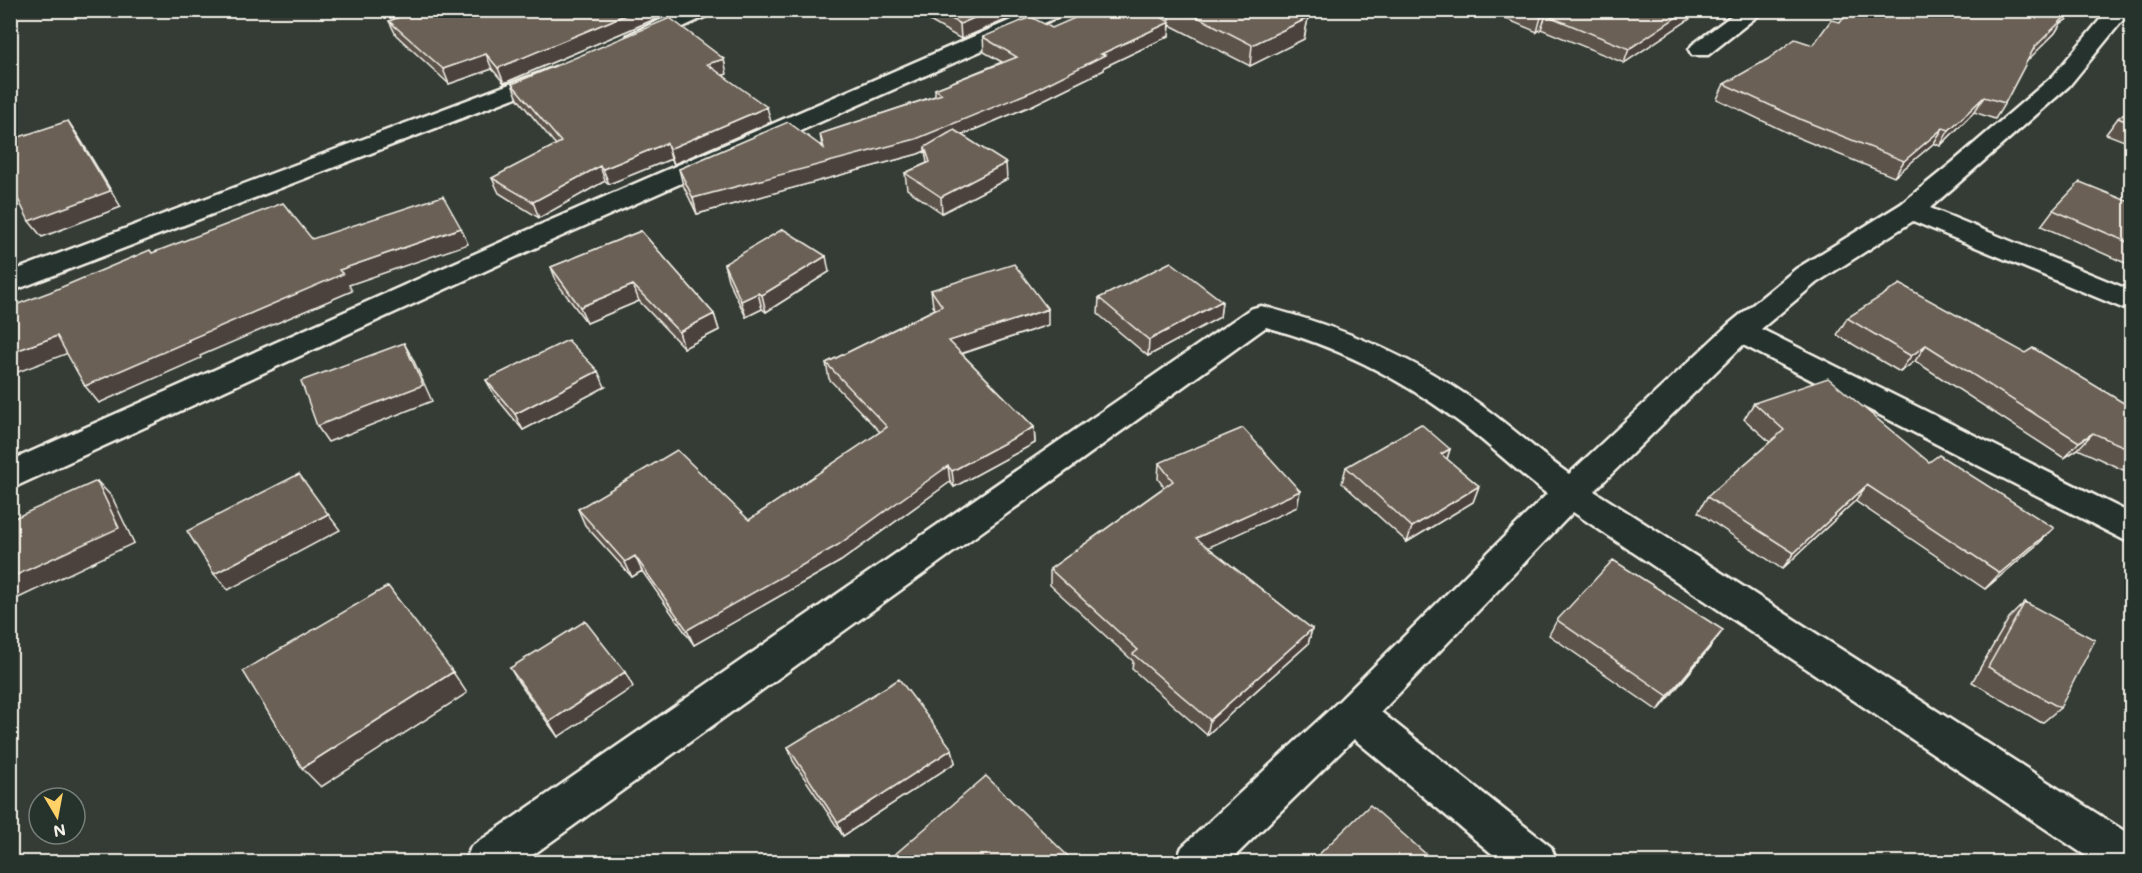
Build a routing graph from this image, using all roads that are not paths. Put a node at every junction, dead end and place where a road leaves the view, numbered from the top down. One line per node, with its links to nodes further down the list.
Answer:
1 (701, 10): 5 (street)
2 (1054, 10): 12 (street)
3 (1754, 10): 6 (street)
4 (2120, 10): 8 (street)
5 (615, 48)
6 (1700, 50)
7 (572, 66): 9 (street)
8 (1911, 210): 10 (street); 11 (street)
9 (10, 283)
10 (2132, 302)
11 (1740, 331): 13 (street); 14 (street)
12 (10, 476)
13 (1570, 493): 15 (street); 16 (street); 19 (street)
14 (2132, 530)
15 (1353, 714): 17 (street); 18 (street)
16 (487, 862)
17 (1198, 862)
18 (1535, 862)
19 (2132, 862)

